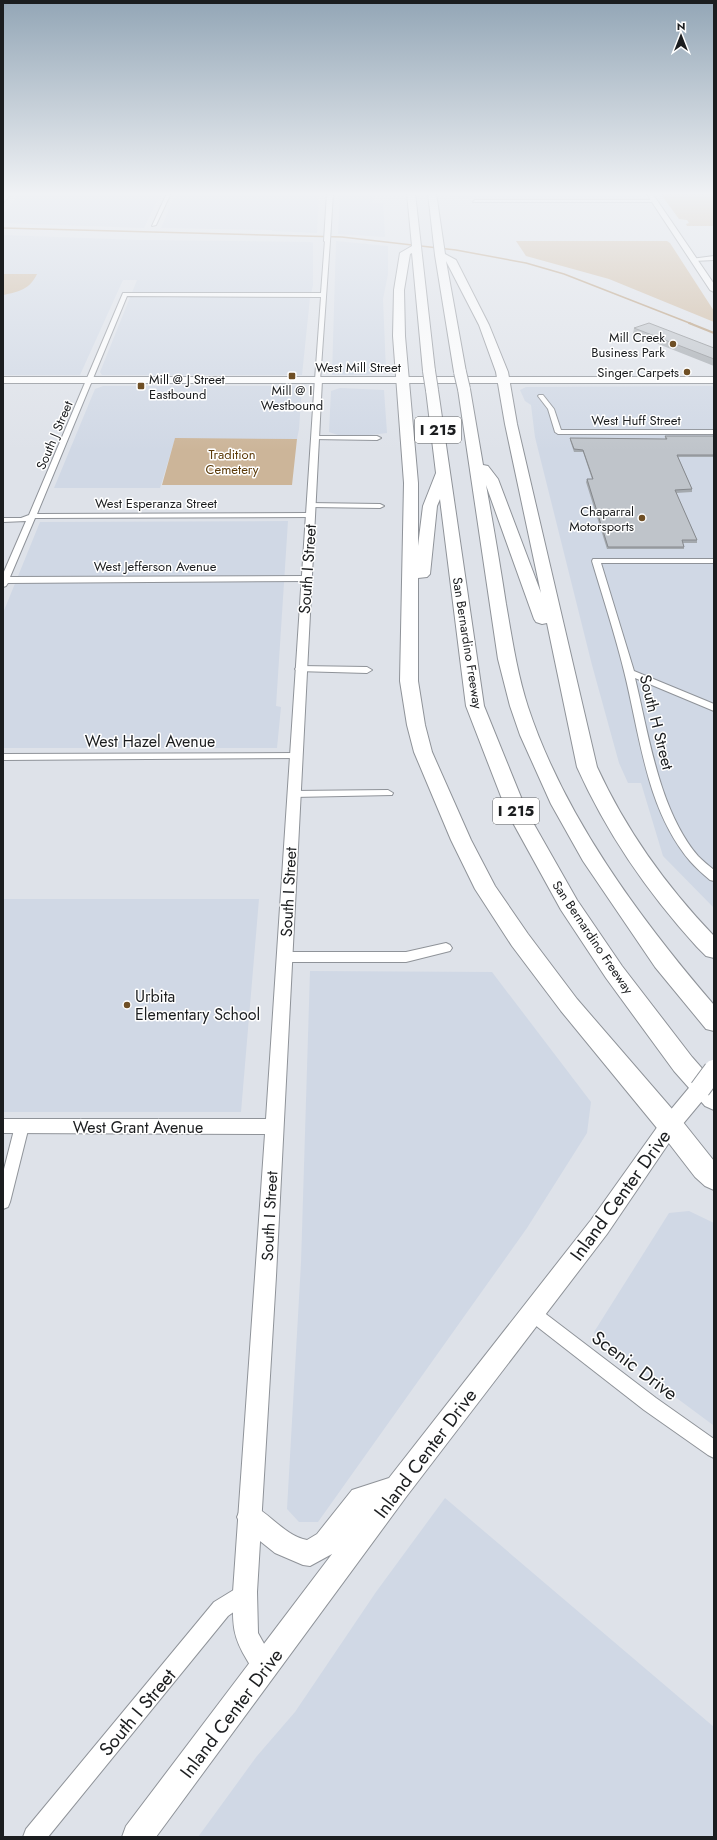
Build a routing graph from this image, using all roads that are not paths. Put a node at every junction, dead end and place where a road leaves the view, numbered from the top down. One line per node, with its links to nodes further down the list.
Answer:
1 (325, 279): 8 (street, South I Street)
2 (403, 279): 12 (highway)
3 (417, 279): 20 (highway, San Bernardino Freeway / I 215, bridge)
4 (444, 279): 19 (highway, I 215, bridge)
5 (461, 279): 13 (highway)
6 (707, 279): 7 (main road)
7 (714, 290)
8 (324, 294): 10 (street, South J Street); 11 (street, South I Street)
9 (3, 380): 10 (main road, West Mill Street)
10 (89, 380): 11 (main road, West Mill Street); 23 (street, South J Street)
11 (318, 380): 12 (main road, West Mill Street); 17 (street, South I Street)
12 (402, 380): 13 (main road, West Mill Street); 35 (highway)
13 (503, 380): 14 (main road, West Mill Street); 32 (highway)
14 (714, 380)
15 (541, 396): 16 (street, West Huff Street)
16 (714, 432)
17 (314, 438): 18 (street); 22 (street, South I Street)
18 (377, 438)
19 (476, 462): 32 (highway); 42 (highway, I 215)
20 (444, 470): 35 (highway); 44 (highway, San Bernardino Freeway / I 215)
21 (380, 506): 22 (street, West Esperanza Street)
22 (310, 510): 23 (street, West Esperanza Street); 26 (street, South I Street)
23 (33, 516): 24 (street, West Esperanza Street); 27 (street, South J Street)
24 (3, 520)
25 (714, 560): 30 (street, South H Street)
26 (306, 579): 27 (street, West Jefferson Avenue); 28 (street, South I Street)
27 (4, 582)
28 (300, 670): 29 (street); 33 (street, South I Street)
29 (367, 670)
30 (629, 672): 31 (street); 38 (street, South H Street)
31 (714, 708)
32 (583, 749): 40 (highway)
33 (296, 756): 34 (street, West Hazel Avenue); 36 (street, South I Street)
34 (3, 757)
35 (436, 786): 45 (highway)
36 (294, 794): 37 (street); 41 (street, South I Street)
37 (388, 794)
38 (714, 877)
39 (446, 948): 41 (street)
40 (714, 950)
41 (284, 957): 48 (street, South I Street)
42 (714, 1022)
43 (714, 1070): 45 (main road, Inland Center Drive, bridge)
44 (714, 1099)
45 (677, 1118): 49 (highway); 51 (main road, Inland Center Drive)
46 (3, 1126): 47 (street, West Grant Avenue)
47 (22, 1126): 48 (street, West Grant Avenue); 50 (street)
48 (274, 1127): 54 (street, South I Street)
49 (714, 1178)
50 (3, 1202)
51 (532, 1313): 52 (street, Scenic Drive); 53 (main road, Inland Center Drive)
52 (714, 1449)
53 (397, 1488): 54 (main road); 56 (main road, Inland Center Drive)
54 (250, 1517): 55 (street, South I Street)
55 (245, 1592): 56 (street, South I Street); 57 (street, South I Street)
56 (265, 1667): 58 (main road, Inland Center Drive)
57 (34, 1837)
58 (137, 1837)

